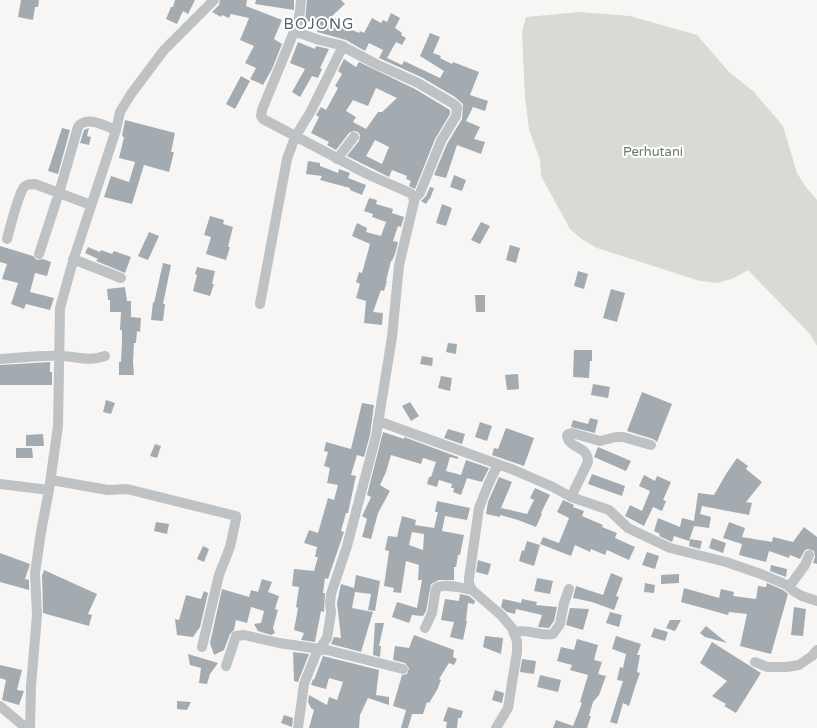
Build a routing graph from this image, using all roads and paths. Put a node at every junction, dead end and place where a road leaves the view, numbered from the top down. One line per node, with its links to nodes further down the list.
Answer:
1 (214, 0): 5 (street)
2 (300, 0): 3 (street)
3 (294, 31): 4 (street); 6 (street)
4 (343, 46): 6 (street); 10 (street)
5 (116, 130): 9 (street); 11 (street)
6 (295, 137): 8 (street); 16 (street)
7 (354, 137): 8 (street)
8 (337, 159): 10 (street)
9 (59, 193): 11 (street); 12 (street); 13 (street)
10 (414, 199): 20 (street)
11 (91, 205): 14 (street)
12 (7, 239)
13 (39, 254)
14 (73, 259): 15 (street); 17 (street)
15 (121, 278)
16 (260, 304)
17 (59, 356): 18 (street); 19 (street); 23 (street)
18 (105, 356)
19 (0, 359)
20 (378, 422): 22 (street); 35 (street)
21 (652, 445): 26 (street)
22 (498, 464): 26 (street); 30 (street)
23 (51, 480): 25 (street); 34 (street)
24 (0, 484): 25 (street)
25 (49, 490): 42 (street)
26 (571, 498): 28 (street)
27 (809, 555): 28 (street)
28 (789, 587): 31 (street)
29 (569, 589): 33 (street)
30 (472, 590): 32 (street); 33 (street)
31 (817, 601)
32 (425, 628)
33 (514, 632): 44 (street)
34 (202, 647)
35 (319, 650): 38 (street); 39 (street); 43 (street)
36 (817, 650): 37 (street)
37 (755, 662)
38 (226, 666)
39 (403, 669)
40 (0, 706): 41 (street)
41 (26, 728)
42 (30, 728)
43 (298, 728)
44 (496, 728)

